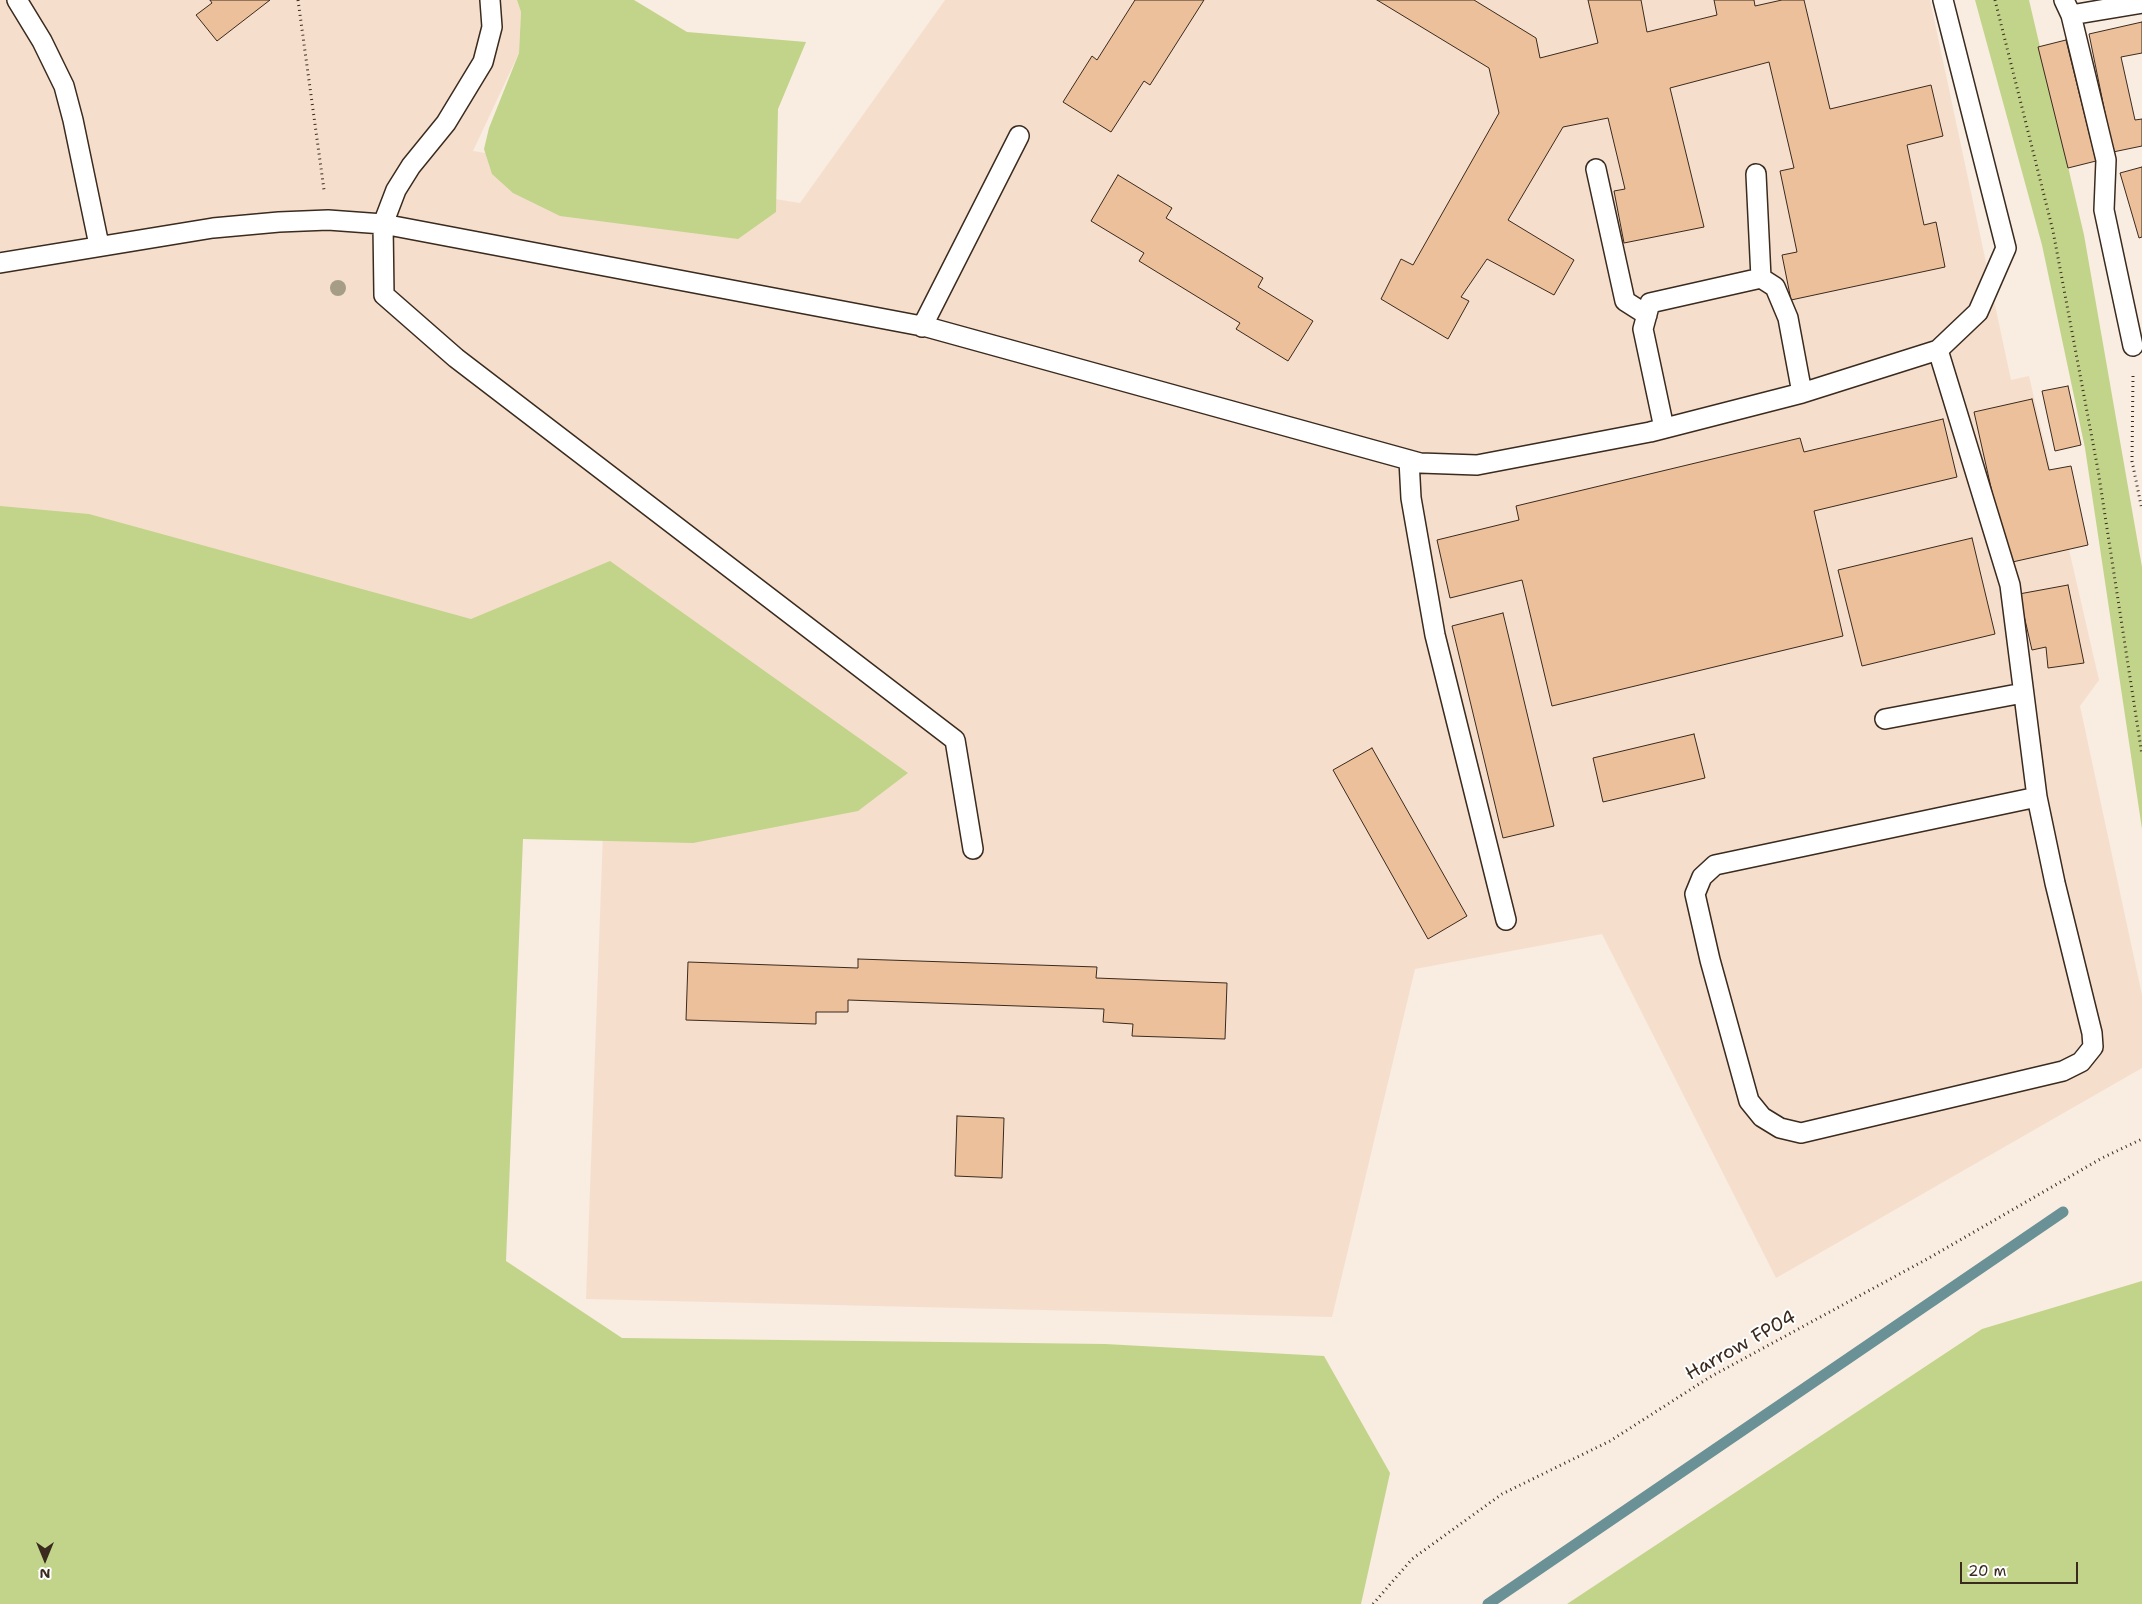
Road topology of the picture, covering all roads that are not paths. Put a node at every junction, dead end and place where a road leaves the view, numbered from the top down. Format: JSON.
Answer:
{"nodes":[{"id":1,"x":17,"y":0,"type":"edge"},
{"id":2,"x":490,"y":0,"type":"edge"},
{"id":3,"x":1943,"y":0,"type":"edge"},
{"id":4,"x":2142,"y":3,"type":"edge"},
{"id":5,"x":2068,"y":8,"type":"edge"},
{"id":6,"x":1019,"y":136,"type":"dead end"},
{"id":7,"x":1596,"y":169,"type":"dead end"},
{"id":8,"x":1756,"y":174,"type":"dead end"},
{"id":9,"x":382,"y":224,"type":"junction"},
{"id":10,"x":99,"y":245,"type":"junction"},
{"id":11,"x":0,"y":263,"type":"edge"},
{"id":12,"x":1761,"y":278,"type":"junction"},
{"id":13,"x":2135,"y":310,"type":"edge"},
{"id":14,"x":1647,"y":315,"type":"junction"},
{"id":15,"x":922,"y":327,"type":"junction"},
{"id":16,"x":2133,"y":346,"type":"road end"},
{"id":17,"x":1938,"y":350,"type":"junction"},
{"id":18,"x":1802,"y":393,"type":"junction"},
{"id":19,"x":1664,"y":428,"type":"junction"},
{"id":20,"x":1409,"y":460,"type":"junction"},
{"id":21,"x":2022,"y":693,"type":"junction"},
{"id":22,"x":1885,"y":719,"type":"dead end"},
{"id":23,"x":2037,"y":797,"type":"junction"},
{"id":24,"x":973,"y":848,"type":"dead end"},
{"id":25,"x":1506,"y":920,"type":"dead end"}],
"edges":[{"from":1,"to":10,"type":"lane"},
{"from":2,"to":9,"type":"lane"},
{"from":3,"to":17,"type":"lane"},
{"from":4,"to":5,"type":"lane"},
{"from":5,"to":13,"type":"lane"},
{"from":6,"to":15,"type":"lane"},
{"from":7,"to":14,"type":"lane"},
{"from":8,"to":12,"type":"lane"},
{"from":9,"to":10,"type":"lane"},
{"from":9,"to":15,"type":"lane"},
{"from":9,"to":24,"type":"lane"},
{"from":10,"to":11,"type":"lane"},
{"from":12,"to":14,"type":"lane"},
{"from":12,"to":18,"type":"lane"},
{"from":13,"to":16,"type":"lane"},
{"from":14,"to":19,"type":"lane"},
{"from":15,"to":20,"type":"lane"},
{"from":17,"to":18,"type":"lane"},
{"from":17,"to":21,"type":"lane"},
{"from":18,"to":19,"type":"lane"},
{"from":19,"to":20,"type":"lane"},
{"from":20,"to":25,"type":"lane"},
{"from":21,"to":22,"type":"lane"},
{"from":21,"to":23,"type":"lane"},
{"from":23,"to":23,"type":"lane"}]}
